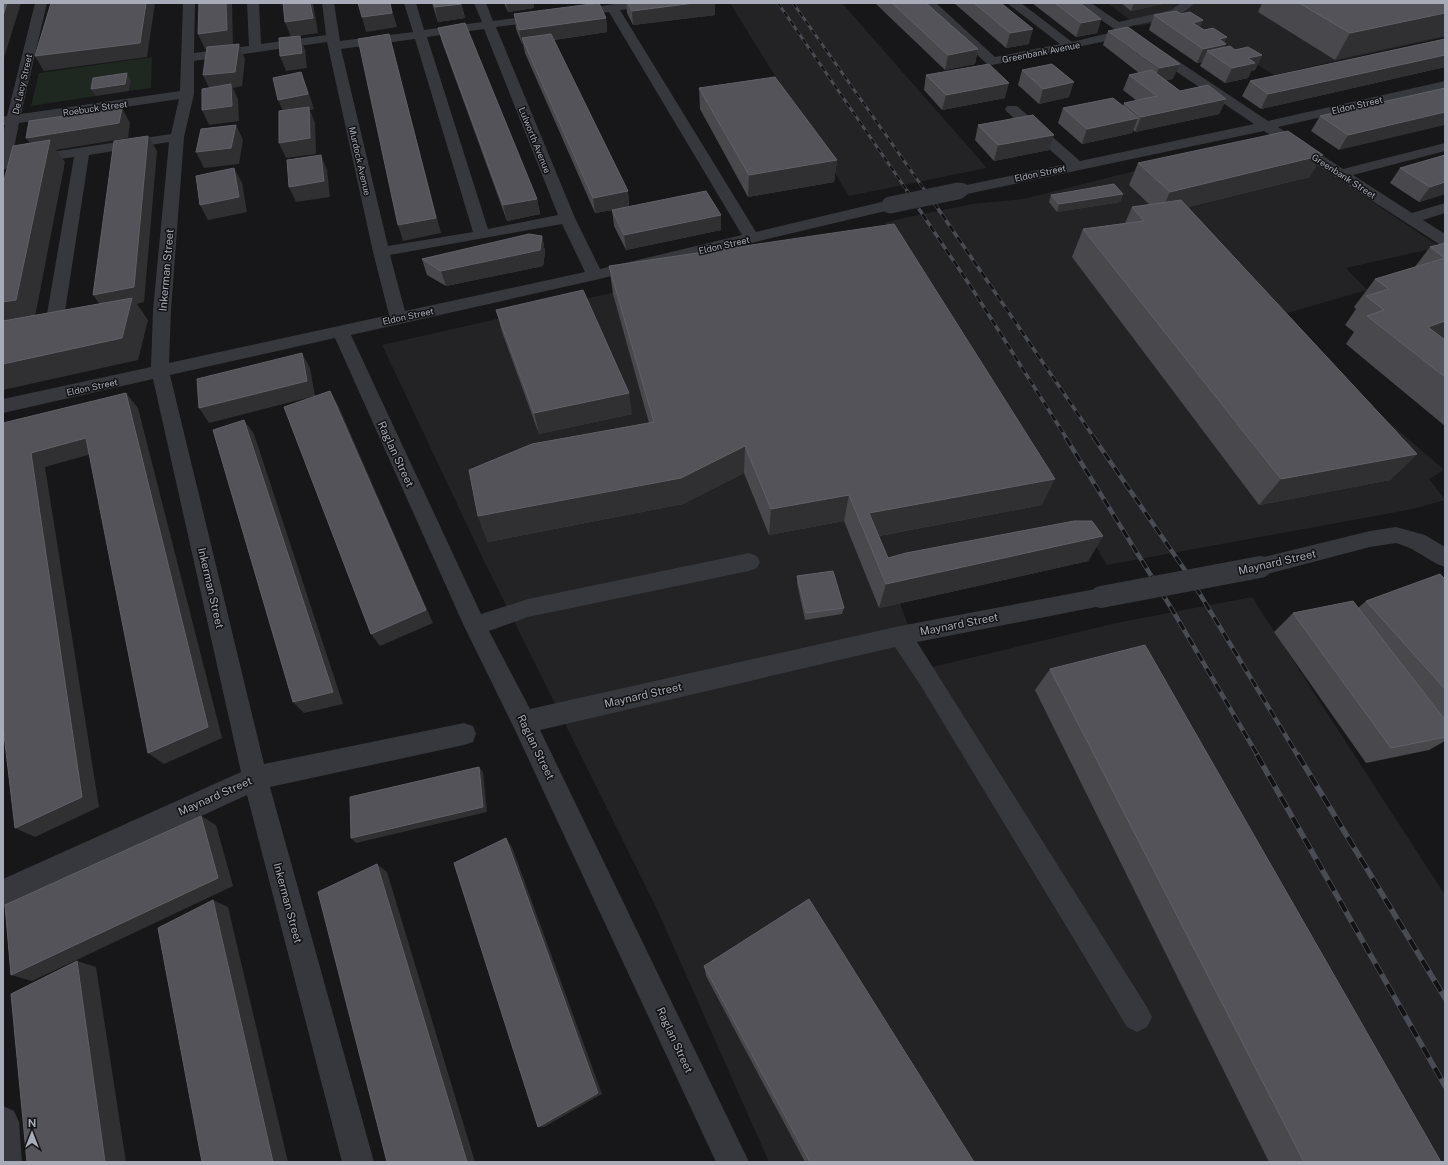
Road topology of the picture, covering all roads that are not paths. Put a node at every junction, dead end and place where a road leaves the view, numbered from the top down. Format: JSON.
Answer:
{"nodes":[{"id":1,"x":41,"y":3,"type":"edge"},
{"id":2,"x":189,"y":3,"type":"edge"},
{"id":3,"x":253,"y":3,"type":"edge"},
{"id":4,"x":328,"y":3,"type":"edge"},
{"id":5,"x":410,"y":3,"type":"edge"},
{"id":6,"x":480,"y":3,"type":"edge"},
{"id":7,"x":557,"y":3,"type":"edge"},
{"id":8,"x":648,"y":3,"type":"edge"},
{"id":9,"x":929,"y":3,"type":"edge"},
{"id":10,"x":1013,"y":3,"type":"edge"},
{"id":11,"x":1083,"y":3,"type":"edge"},
{"id":12,"x":1189,"y":3,"type":"edge"},
{"id":13,"x":631,"y":4,"type":"edge"},
{"id":14,"x":613,"y":8,"type":"junction"},
{"id":15,"x":563,"y":15,"type":"junction"},
{"id":16,"x":488,"y":26,"type":"junction"},
{"id":17,"x":1121,"y":30,"type":"junction"},
{"id":18,"x":419,"y":34,"type":"junction"},
{"id":19,"x":333,"y":42,"type":"junction"},
{"id":20,"x":1070,"y":46,"type":"junction"},
{"id":21,"x":255,"y":48,"type":"junction"},
{"id":22,"x":188,"y":58,"type":"junction"},
{"id":23,"x":1445,"y":85,"type":"edge"},
{"id":24,"x":187,"y":94,"type":"junction"},
{"id":25,"x":1012,"y":109,"type":"dead end"},
{"id":26,"x":8,"y":120,"type":"edge"},
{"id":27,"x":1266,"y":126,"type":"junction"},
{"id":28,"x":177,"y":137,"type":"junction"},
{"id":29,"x":1445,"y":147,"type":"edge"},
{"id":30,"x":82,"y":152,"type":"junction"},
{"id":31,"x":3,"y":165,"type":"edge"},
{"id":32,"x":1076,"y":165,"type":"junction"},
{"id":33,"x":1340,"y":174,"type":"junction"},
{"id":34,"x":1445,"y":208,"type":"edge"},
{"id":35,"x":567,"y":218,"type":"junction"},
{"id":36,"x":1410,"y":219,"type":"junction"},
{"id":37,"x":482,"y":235,"type":"junction"},
{"id":38,"x":752,"y":238,"type":"junction"},
{"id":39,"x":1445,"y":241,"type":"edge"},
{"id":40,"x":381,"y":252,"type":"junction"},
{"id":41,"x":595,"y":275,"type":"junction"},
{"id":42,"x":398,"y":318,"type":"junction"},
{"id":43,"x":53,"y":331,"type":"edge"},
{"id":44,"x":340,"y":331,"type":"junction"},
{"id":45,"x":160,"y":372,"type":"junction"},
{"id":46,"x":3,"y":406,"type":"edge"},
{"id":47,"x":1445,"y":558,"type":"edge"},
{"id":48,"x":749,"y":562,"type":"dead end"},
{"id":49,"x":475,"y":626,"type":"junction"},
{"id":50,"x":900,"y":636,"type":"junction"},
{"id":51,"x":524,"y":722,"type":"junction"},
{"id":52,"x":464,"y":734,"type":"dead end"},
{"id":53,"x":255,"y":778,"type":"junction"},
{"id":54,"x":3,"y":893,"type":"edge"},
{"id":55,"x":1137,"y":1016,"type":"dead end"},
{"id":56,"x":3,"y":1122,"type":"edge"},
{"id":57,"x":6,"y":1162,"type":"edge"},
{"id":58,"x":358,"y":1162,"type":"edge"},
{"id":59,"x":732,"y":1162,"type":"edge"}],
"edges":[{"from":1,"to":26,"type":"street","name":"De Lacy Street"},
{"from":2,"to":22,"type":"street","name":"Inkerman Street"},
{"from":3,"to":21,"type":"street"},
{"from":4,"to":19,"type":"street","name":"Murdock Avenue"},
{"from":5,"to":18,"type":"street"},
{"from":6,"to":16,"type":"street","name":"Lulworth Avenue"},
{"from":7,"to":15,"type":"street"},
{"from":8,"to":13,"type":"street"},
{"from":9,"to":20,"type":"street","name":"Greenbank Avenue"},
{"from":10,"to":20,"type":"street"},
{"from":11,"to":17,"type":"street","name":"Greenbank Street"},
{"from":12,"to":17,"type":"street","name":"Greenbank Avenue"},
{"from":13,"to":14,"type":"street"},
{"from":14,"to":15,"type":"street"},
{"from":14,"to":38,"type":"street"},
{"from":15,"to":16,"type":"street"},
{"from":16,"to":18,"type":"street"},
{"from":16,"to":35,"type":"street","name":"Lulworth Avenue"},
{"from":17,"to":20,"type":"street","name":"Greenbank Avenue"},
{"from":17,"to":27,"type":"street","name":"Greenbank Street"},
{"from":18,"to":19,"type":"street"},
{"from":18,"to":37,"type":"street"},
{"from":19,"to":21,"type":"street"},
{"from":19,"to":40,"type":"street","name":"Murdock Avenue"},
{"from":21,"to":22,"type":"street"},
{"from":22,"to":24,"type":"street","name":"Inkerman Street"},
{"from":23,"to":27,"type":"street","name":"Eldon Street"},
{"from":24,"to":26,"type":"street","name":"Roebuck Street"},
{"from":24,"to":28,"type":"street","name":"Inkerman Street"},
{"from":25,"to":32,"type":"street"},
{"from":26,"to":31,"type":"street","name":"De Lacy Street"},
{"from":27,"to":32,"type":"street","name":"Eldon Street"},
{"from":27,"to":33,"type":"street","name":"Greenbank Street"},
{"from":28,"to":30,"type":"street"},
{"from":28,"to":45,"type":"street","name":"Inkerman Street"},
{"from":29,"to":33,"type":"street"},
{"from":30,"to":31,"type":"street"},
{"from":30,"to":43,"type":"street"},
{"from":32,"to":38,"type":"street","name":"Eldon Street","bridge":true},
{"from":33,"to":36,"type":"street","name":"Greenbank Street"},
{"from":34,"to":36,"type":"street"},
{"from":35,"to":37,"type":"street"},
{"from":35,"to":41,"type":"street","name":"Lulworth Avenue"},
{"from":36,"to":39,"type":"street","name":"Greenbank Street"},
{"from":37,"to":40,"type":"street"},
{"from":38,"to":41,"type":"street","name":"Eldon Street"},
{"from":40,"to":42,"type":"street","name":"Murdock Avenue"},
{"from":41,"to":42,"type":"street","name":"Eldon Street"},
{"from":42,"to":44,"type":"street","name":"Eldon Street"},
{"from":44,"to":45,"type":"street","name":"Eldon Street"},
{"from":44,"to":49,"type":"street","name":"Raglan Street"},
{"from":45,"to":46,"type":"street","name":"Eldon Street"},
{"from":45,"to":53,"type":"street","name":"Inkerman Street"},
{"from":47,"to":50,"type":"street","name":"Maynard Street","bridge":true},
{"from":48,"to":49,"type":"street"},
{"from":49,"to":51,"type":"street","name":"Raglan Street"},
{"from":50,"to":51,"type":"street","name":"Maynard Street"},
{"from":50,"to":55,"type":"street"},
{"from":51,"to":59,"type":"street","name":"Raglan Street"},
{"from":52,"to":53,"type":"street","name":"Maynard Street"},
{"from":53,"to":54,"type":"street","name":"Maynard Street"},
{"from":53,"to":58,"type":"street","name":"Inkerman Street"},
{"from":56,"to":57,"type":"street"}]}
